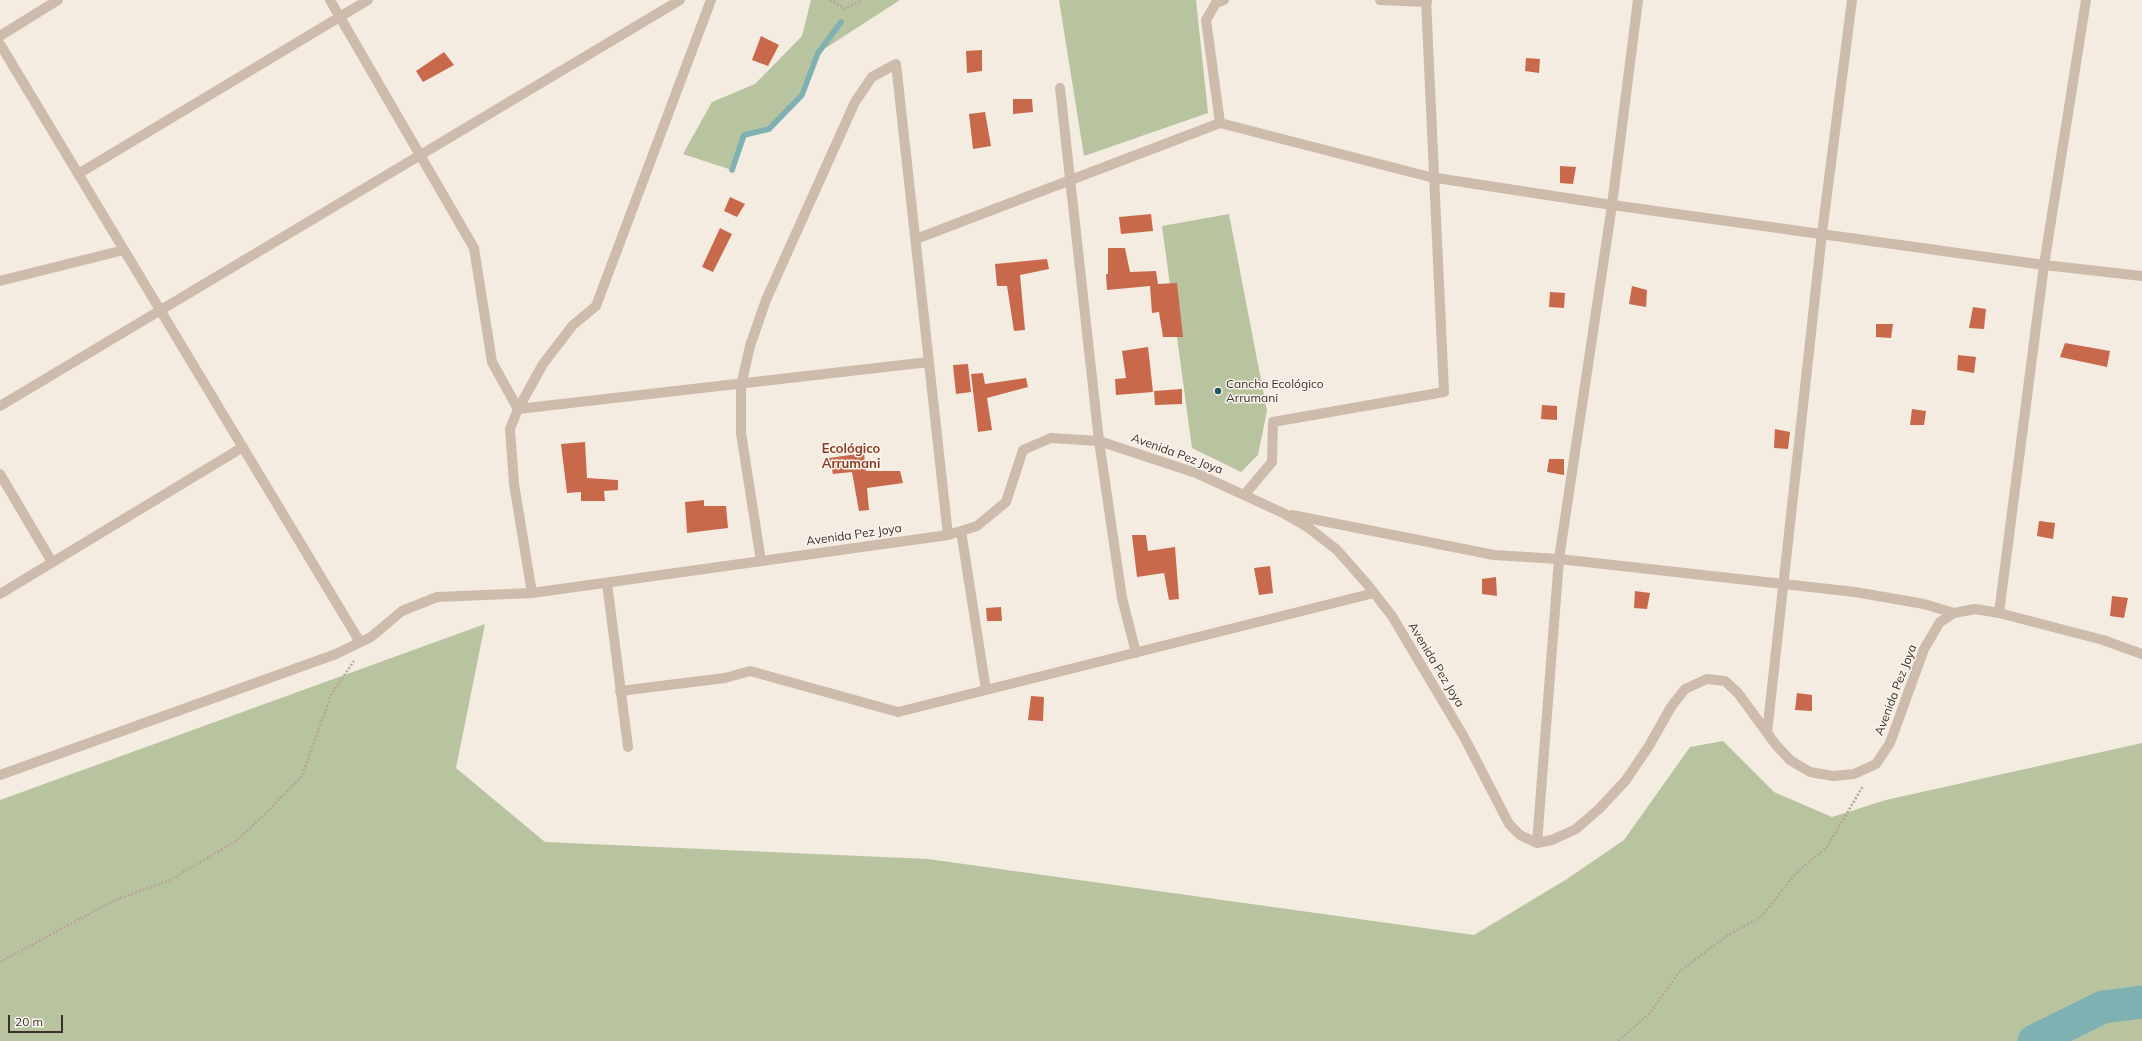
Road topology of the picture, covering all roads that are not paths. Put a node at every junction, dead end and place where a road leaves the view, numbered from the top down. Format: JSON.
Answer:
{"nodes":[{"id":1,"x":58,"y":0,"type":"edge"},
{"id":2,"x":330,"y":0,"type":"edge"},
{"id":3,"x":368,"y":0,"type":"edge"},
{"id":4,"x":680,"y":0,"type":"edge"},
{"id":5,"x":711,"y":0,"type":"edge"},
{"id":6,"x":1224,"y":0,"type":"edge"},
{"id":7,"x":1380,"y":0,"type":"edge"},
{"id":8,"x":1638,"y":0,"type":"edge"},
{"id":9,"x":1852,"y":0,"type":"edge"},
{"id":10,"x":2086,"y":0,"type":"edge"},
{"id":11,"x":1426,"y":1,"type":"edge"},
{"id":12,"x":340,"y":17,"type":"junction"},
{"id":13,"x":0,"y":36,"type":"edge"},
{"id":14,"x":0,"y":44,"type":"edge"},
{"id":15,"x":1060,"y":88,"type":"dead end"},
{"id":16,"x":1220,"y":123,"type":"junction"},
{"id":17,"x":420,"y":156,"type":"junction"},
{"id":18,"x":78,"y":174,"type":"junction"},
{"id":19,"x":1434,"y":178,"type":"junction"},
{"id":20,"x":1070,"y":181,"type":"junction"},
{"id":21,"x":1612,"y":205,"type":"junction"},
{"id":22,"x":1822,"y":233,"type":"junction"},
{"id":23,"x":916,"y":239,"type":"junction"},
{"id":24,"x":124,"y":250,"type":"junction"},
{"id":25,"x":2044,"y":265,"type":"junction"},
{"id":26,"x":2142,"y":276,"type":"edge"},
{"id":27,"x":0,"y":280,"type":"edge"},
{"id":28,"x":160,"y":310,"type":"junction"},
{"id":29,"x":929,"y":362,"type":"junction"},
{"id":30,"x":742,"y":384,"type":"junction"},
{"id":31,"x":0,"y":406,"type":"edge"},
{"id":32,"x":518,"y":409,"type":"junction"},
{"id":33,"x":1100,"y":442,"type":"junction"},
{"id":34,"x":242,"y":447,"type":"junction"},
{"id":35,"x":0,"y":474,"type":"edge"},
{"id":36,"x":1245,"y":494,"type":"junction"},
{"id":37,"x":1283,"y":513,"type":"junction"},
{"id":38,"x":961,"y":531,"type":"junction"},
{"id":39,"x":948,"y":535,"type":"junction"},
{"id":40,"x":1559,"y":559,"type":"junction"},
{"id":41,"x":761,"y":561,"type":"junction"},
{"id":42,"x":52,"y":562,"type":"junction"},
{"id":43,"x":606,"y":583,"type":"junction"},
{"id":44,"x":1782,"y":586,"type":"junction"},
{"id":45,"x":1374,"y":593,"type":"junction"},
{"id":46,"x":0,"y":594,"type":"edge"},
{"id":47,"x":532,"y":594,"type":"junction"},
{"id":48,"x":1954,"y":613,"type":"junction"},
{"id":49,"x":1999,"y":613,"type":"junction"},
{"id":50,"x":360,"y":642,"type":"junction"},
{"id":51,"x":1136,"y":653,"type":"junction"},
{"id":52,"x":2142,"y":654,"type":"edge"},
{"id":53,"x":986,"y":690,"type":"junction"},
{"id":54,"x":620,"y":691,"type":"junction"},
{"id":55,"x":1767,"y":732,"type":"junction"},
{"id":56,"x":628,"y":747,"type":"dead end"},
{"id":57,"x":0,"y":775,"type":"edge"},
{"id":58,"x":1537,"y":843,"type":"junction"}],
"edges":[{"from":1,"to":13,"type":"street"},
{"from":2,"to":12,"type":"street"},
{"from":3,"to":12,"type":"street"},
{"from":4,"to":17,"type":"street"},
{"from":5,"to":32,"type":"street"},
{"from":6,"to":16,"type":"street"},
{"from":7,"to":11,"type":"street"},
{"from":8,"to":21,"type":"street"},
{"from":9,"to":22,"type":"street"},
{"from":10,"to":25,"type":"street"},
{"from":11,"to":19,"type":"street"},
{"from":12,"to":17,"type":"street"},
{"from":12,"to":18,"type":"street"},
{"from":14,"to":18,"type":"street"},
{"from":15,"to":20,"type":"street"},
{"from":16,"to":19,"type":"street"},
{"from":16,"to":20,"type":"street"},
{"from":17,"to":28,"type":"street"},
{"from":17,"to":32,"type":"street"},
{"from":18,"to":24,"type":"street"},
{"from":19,"to":21,"type":"street"},
{"from":19,"to":36,"type":"street"},
{"from":20,"to":23,"type":"street"},
{"from":20,"to":33,"type":"street"},
{"from":21,"to":22,"type":"street"},
{"from":21,"to":40,"type":"street"},
{"from":22,"to":25,"type":"street"},
{"from":22,"to":44,"type":"street"},
{"from":23,"to":29,"type":"street"},
{"from":23,"to":30,"type":"street"},
{"from":24,"to":27,"type":"street"},
{"from":24,"to":28,"type":"street"},
{"from":25,"to":26,"type":"street"},
{"from":25,"to":49,"type":"street"},
{"from":28,"to":31,"type":"street"},
{"from":28,"to":34,"type":"street"},
{"from":29,"to":30,"type":"street"},
{"from":29,"to":39,"type":"street"},
{"from":30,"to":32,"type":"street"},
{"from":30,"to":41,"type":"street"},
{"from":32,"to":47,"type":"street"},
{"from":33,"to":36,"type":"street","name":"Avenida Pez Joya"},
{"from":33,"to":38,"type":"street","name":"Avenida Pez Joya"},
{"from":33,"to":51,"type":"street"},
{"from":34,"to":42,"type":"street"},
{"from":34,"to":50,"type":"street"},
{"from":35,"to":42,"type":"street"},
{"from":36,"to":37,"type":"street","name":"Avenida Pez Joya"},
{"from":37,"to":40,"type":"street"},
{"from":37,"to":45,"type":"street","name":"Avenida Pez Joya"},
{"from":38,"to":39,"type":"street","name":"Avenida Pez Joya"},
{"from":38,"to":53,"type":"street"},
{"from":39,"to":41,"type":"street","name":"Avenida Pez Joya"},
{"from":40,"to":44,"type":"street"},
{"from":40,"to":58,"type":"street"},
{"from":41,"to":43,"type":"street","name":"Avenida Pez Joya"},
{"from":42,"to":46,"type":"street"},
{"from":43,"to":47,"type":"street","name":"Avenida Pez Joya"},
{"from":43,"to":54,"type":"street"},
{"from":44,"to":48,"type":"street"},
{"from":44,"to":55,"type":"street"},
{"from":45,"to":51,"type":"street"},
{"from":45,"to":58,"type":"street","name":"Avenida Pez Joya"},
{"from":47,"to":50,"type":"street","name":"Avenida Pez Joya"},
{"from":48,"to":49,"type":"street","name":"Avenida Pez Joya"},
{"from":48,"to":55,"type":"street","name":"Avenida Pez Joya"},
{"from":49,"to":52,"type":"street","name":"Avenida Pez Joya"},
{"from":50,"to":57,"type":"street","name":"Avenida Pez Joya"},
{"from":51,"to":53,"type":"street"},
{"from":53,"to":54,"type":"street"},
{"from":54,"to":56,"type":"street"},
{"from":55,"to":58,"type":"street"}]}
